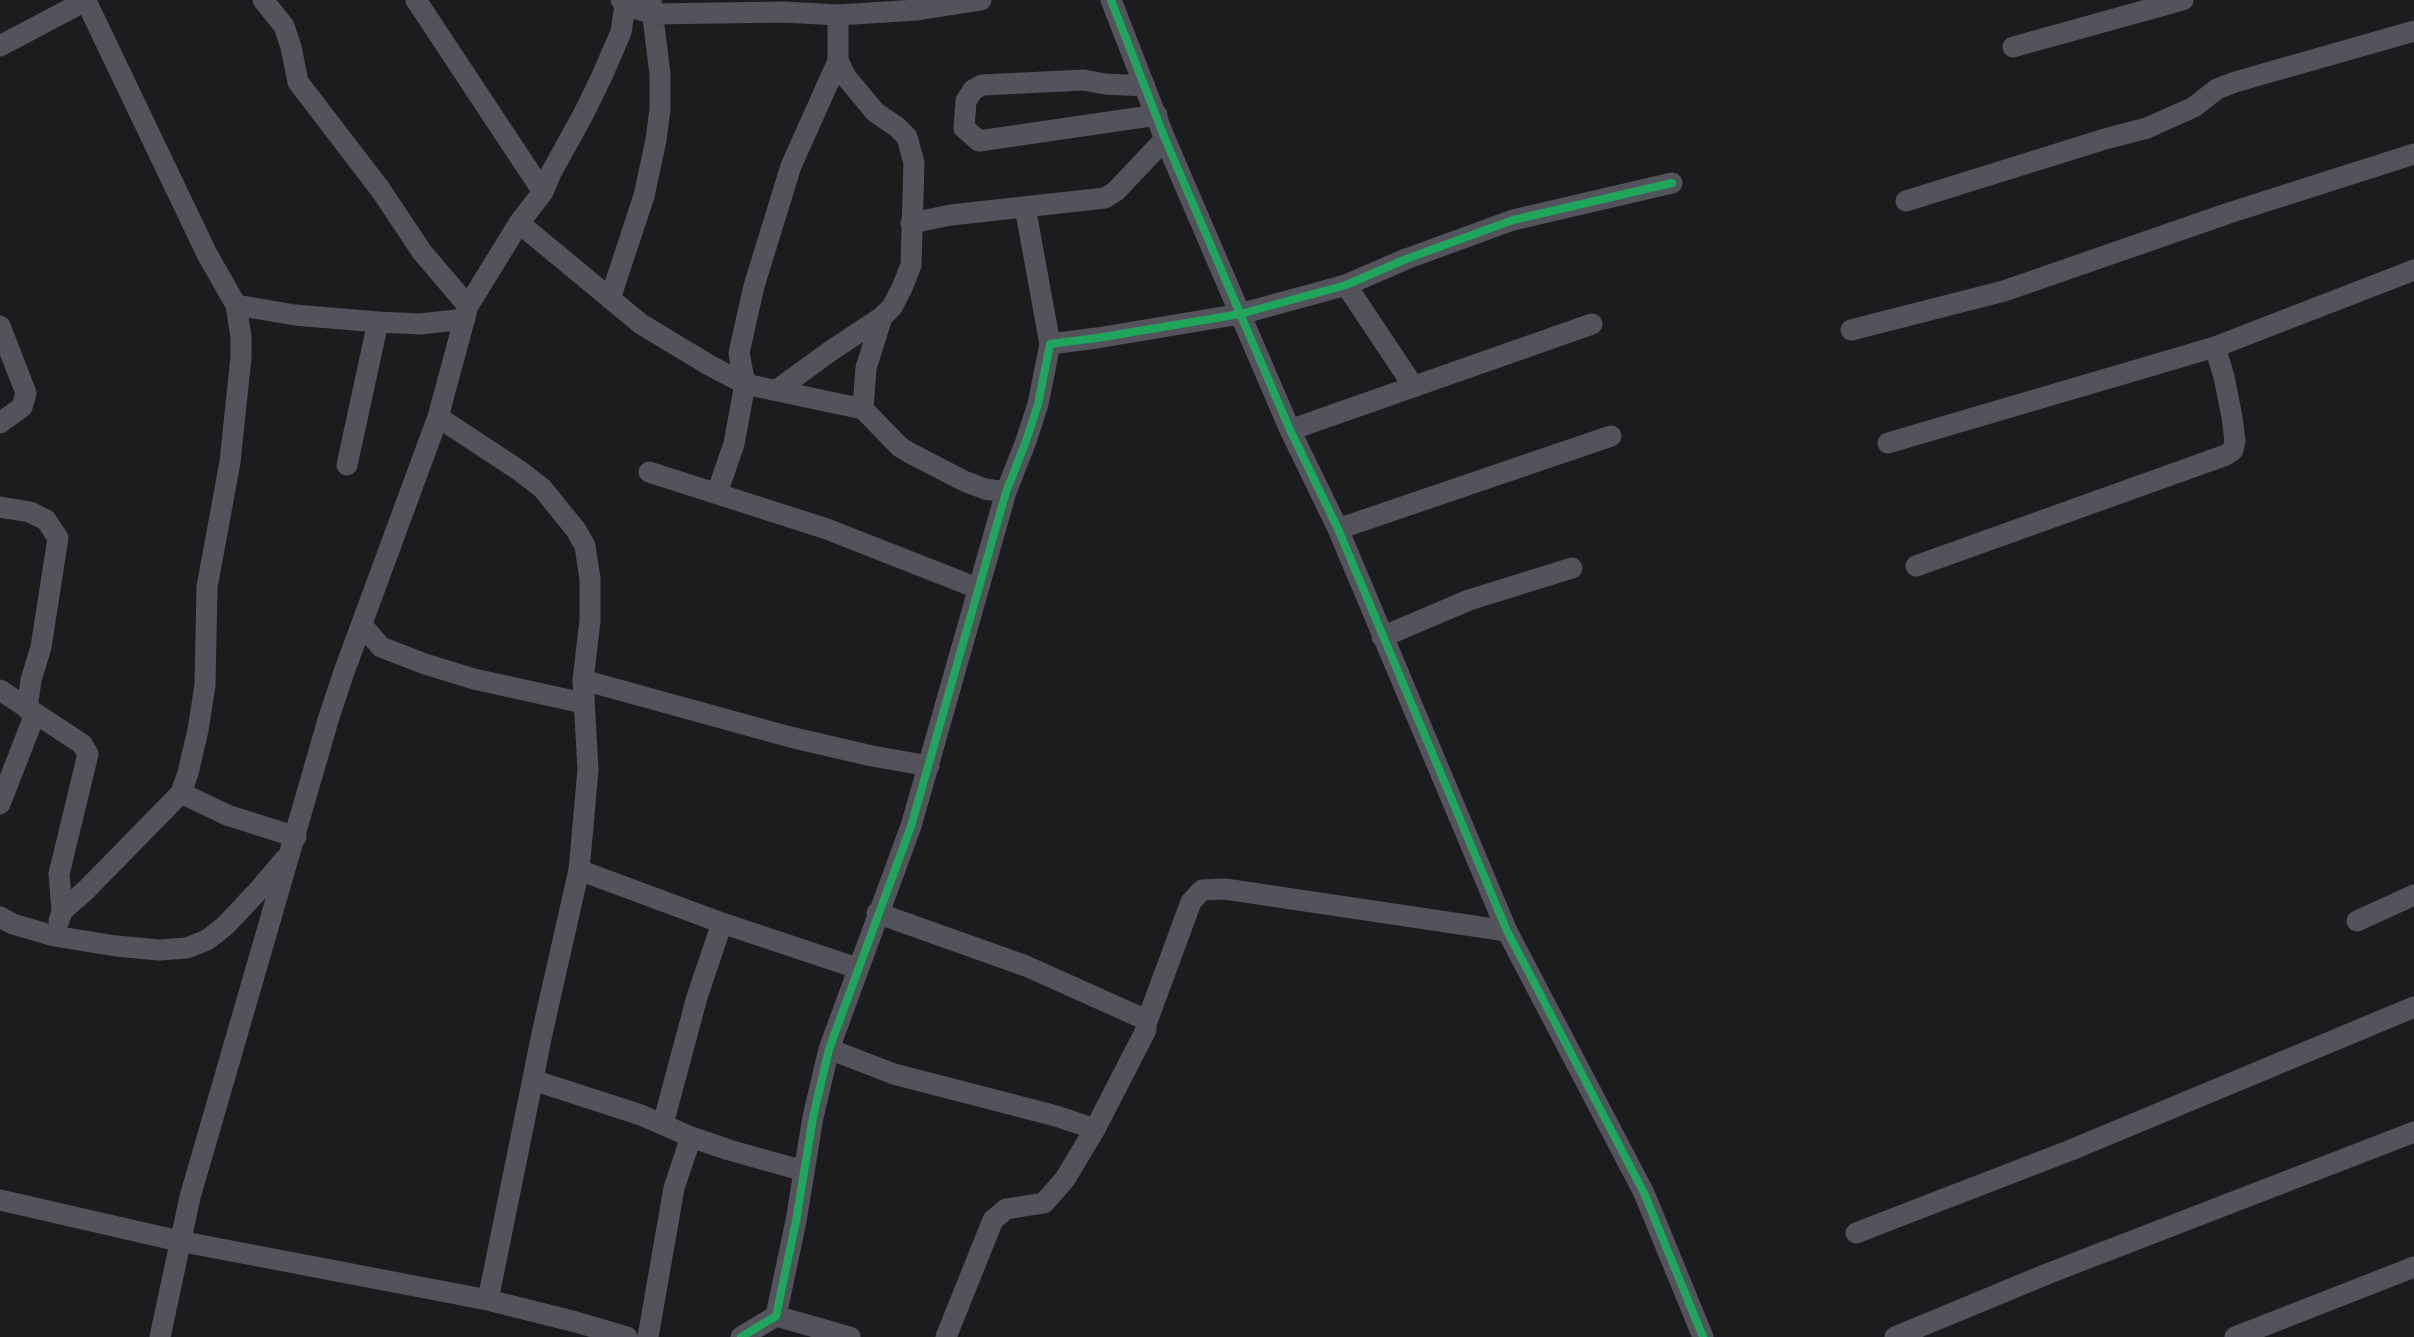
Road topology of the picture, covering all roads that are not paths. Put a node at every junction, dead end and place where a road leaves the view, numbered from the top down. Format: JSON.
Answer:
{"nodes":[{"id":1,"x":86,"y":0,"type":"edge"},
{"id":2,"x":263,"y":0,"type":"edge"},
{"id":3,"x":416,"y":0,"type":"edge"},
{"id":4,"x":981,"y":0,"type":"edge"},
{"id":5,"x":1111,"y":0,"type":"edge"},
{"id":6,"x":2183,"y":0,"type":"edge"},
{"id":7,"x":623,"y":2,"type":"edge"},
{"id":8,"x":917,"y":5,"type":"edge"},
{"id":9,"x":787,"y":6,"type":"edge"},
{"id":10,"x":652,"y":7,"type":"edge"},
{"id":11,"x":838,"y":15,"type":"junction"},
{"id":12,"x":2414,"y":31,"type":"edge"},
{"id":13,"x":1,"y":45,"type":"edge"},
{"id":14,"x":2013,"y":47,"type":"dead end"},
{"id":15,"x":838,"y":61,"type":"junction"},
{"id":16,"x":1145,"y":86,"type":"junction"},
{"id":17,"x":1157,"y":115,"type":"junction"},
{"id":18,"x":1165,"y":139,"type":"junction"},
{"id":19,"x":2414,"y":154,"type":"edge"},
{"id":20,"x":1672,"y":183,"type":"dead end"},
{"id":21,"x":543,"y":192,"type":"junction"},
{"id":22,"x":1906,"y":201,"type":"dead end"},
{"id":23,"x":1025,"y":207,"type":"junction"},
{"id":24,"x":519,"y":223,"type":"junction"},
{"id":25,"x":911,"y":223,"type":"junction"},
{"id":26,"x":2414,"y":270,"type":"edge"},
{"id":27,"x":1346,"y":285,"type":"junction"},
{"id":28,"x":609,"y":299,"type":"junction"},
{"id":29,"x":236,"y":305,"type":"junction"},
{"id":30,"x":466,"y":313,"type":"junction"},
{"id":31,"x":1239,"y":314,"type":"junction"},
{"id":32,"x":882,"y":318,"type":"junction"},
{"id":33,"x":378,"y":322,"type":"junction"},
{"id":34,"x":1592,"y":324,"type":"dead end"},
{"id":35,"x":0,"y":326,"type":"edge"},
{"id":36,"x":1851,"y":330,"type":"dead end"},
{"id":37,"x":1050,"y":344,"type":"junction"},
{"id":38,"x":2215,"y":347,"type":"junction"},
{"id":39,"x":745,"y":384,"type":"junction"},
{"id":40,"x":1414,"y":387,"type":"junction"},
{"id":41,"x":777,"y":390,"type":"junction"},
{"id":42,"x":863,"y":409,"type":"junction"},
{"id":43,"x":438,"y":417,"type":"junction"},
{"id":44,"x":0,"y":423,"type":"edge"},
{"id":45,"x":1290,"y":429,"type":"junction"},
{"id":46,"x":1611,"y":436,"type":"dead end"},
{"id":47,"x":1888,"y":443,"type":"dead end"},
{"id":48,"x":347,"y":465,"type":"dead end"},
{"id":49,"x":649,"y":472,"type":"dead end"},
{"id":50,"x":1006,"y":492,"type":"junction"},
{"id":51,"x":717,"y":493,"type":"junction"},
{"id":52,"x":0,"y":507,"type":"edge"},
{"id":53,"x":1338,"y":529,"type":"junction"},
{"id":54,"x":1916,"y":566,"type":"dead end"},
{"id":55,"x":1572,"y":568,"type":"dead end"},
{"id":56,"x":977,"y":588,"type":"junction"},
{"id":57,"x":362,"y":625,"type":"junction"},
{"id":58,"x":1382,"y":638,"type":"junction"},
{"id":59,"x":583,"y":680,"type":"junction"},
{"id":60,"x":0,"y":690,"type":"edge"},
{"id":61,"x":583,"y":703,"type":"junction"},
{"id":62,"x":31,"y":711,"type":"junction"},
{"id":63,"x":929,"y":766,"type":"junction"},
{"id":64,"x":181,"y":793,"type":"junction"},
{"id":65,"x":0,"y":804,"type":"edge"},
{"id":66,"x":296,"y":837,"type":"junction"},
{"id":67,"x":579,"y":870,"type":"junction"},
{"id":68,"x":2414,"y":895,"type":"edge"},
{"id":69,"x":62,"y":911,"type":"junction"},
{"id":70,"x":878,"y":913,"type":"junction"},
{"id":71,"x":0,"y":917,"type":"edge"},
{"id":72,"x":2357,"y":921,"type":"dead end"},
{"id":73,"x":722,"y":923,"type":"junction"},
{"id":74,"x":1507,"y":932,"type":"junction"},
{"id":75,"x":54,"y":936,"type":"junction"},
{"id":76,"x":857,"y":968,"type":"junction"},
{"id":77,"x":2414,"y":1007,"type":"edge"},
{"id":78,"x":1146,"y":1024,"type":"junction"},
{"id":79,"x":829,"y":1048,"type":"junction"},
{"id":80,"x":533,"y":1080,"type":"junction"},
{"id":81,"x":663,"y":1124,"type":"junction"},
{"id":82,"x":1095,"y":1129,"type":"junction"},
{"id":83,"x":2414,"y":1132,"type":"edge"},
{"id":84,"x":691,"y":1137,"type":"junction"},
{"id":85,"x":804,"y":1171,"type":"junction"},
{"id":86,"x":0,"y":1200,"type":"edge"},
{"id":87,"x":1856,"y":1233,"type":"dead end"},
{"id":88,"x":179,"y":1241,"type":"junction"},
{"id":89,"x":2414,"y":1267,"type":"edge"},
{"id":90,"x":488,"y":1300,"type":"junction"},
{"id":91,"x":776,"y":1316,"type":"junction"},
{"id":92,"x":604,"y":1334,"type":"edge"},
{"id":93,"x":160,"y":1337,"type":"edge"},
{"id":94,"x":627,"y":1337,"type":"edge"},
{"id":95,"x":648,"y":1337,"type":"edge"},
{"id":96,"x":741,"y":1337,"type":"edge"},
{"id":97,"x":850,"y":1337,"type":"edge"},
{"id":98,"x":946,"y":1337,"type":"edge"},
{"id":99,"x":1703,"y":1337,"type":"edge"},
{"id":100,"x":1895,"y":1337,"type":"edge"},
{"id":101,"x":2235,"y":1337,"type":"edge"}],
"edges":[{"from":1,"to":13,"type":"street"},
{"from":1,"to":29,"type":"street"},
{"from":2,"to":30,"type":"street"},
{"from":3,"to":21,"type":"street"},
{"from":4,"to":8,"type":"street"},
{"from":5,"to":16,"type":"street"},
{"from":6,"to":14,"type":"street"},
{"from":7,"to":10,"type":"street"},
{"from":7,"to":21,"type":"street"},
{"from":8,"to":11,"type":"street"},
{"from":9,"to":10,"type":"street"},
{"from":9,"to":11,"type":"street"},
{"from":10,"to":28,"type":"street"},
{"from":11,"to":15,"type":"street"},
{"from":12,"to":22,"type":"street"},
{"from":15,"to":25,"type":"street"},
{"from":15,"to":39,"type":"street"},
{"from":16,"to":17,"type":"street"},
{"from":16,"to":17,"type":"street"},
{"from":17,"to":18,"type":"street"},
{"from":18,"to":23,"type":"street"},
{"from":18,"to":31,"type":"street"},
{"from":19,"to":36,"type":"street"},
{"from":20,"to":27,"type":"street"},
{"from":21,"to":24,"type":"street"},
{"from":23,"to":25,"type":"street"},
{"from":23,"to":37,"type":"street"},
{"from":24,"to":28,"type":"street"},
{"from":24,"to":30,"type":"street"},
{"from":25,"to":32,"type":"street"},
{"from":26,"to":38,"type":"street"},
{"from":27,"to":31,"type":"street"},
{"from":27,"to":40,"type":"street"},
{"from":28,"to":39,"type":"street"},
{"from":29,"to":33,"type":"street"},
{"from":29,"to":64,"type":"street"},
{"from":30,"to":33,"type":"street"},
{"from":30,"to":43,"type":"street"},
{"from":31,"to":37,"type":"street"},
{"from":31,"to":45,"type":"street"},
{"from":32,"to":41,"type":"street"},
{"from":32,"to":42,"type":"street"},
{"from":33,"to":48,"type":"street"},
{"from":34,"to":40,"type":"street"},
{"from":35,"to":44,"type":"street"},
{"from":37,"to":50,"type":"street"},
{"from":38,"to":47,"type":"street"},
{"from":38,"to":54,"type":"street"},
{"from":39,"to":41,"type":"street"},
{"from":39,"to":51,"type":"street"},
{"from":40,"to":45,"type":"street"},
{"from":41,"to":42,"type":"street"},
{"from":42,"to":50,"type":"street"},
{"from":43,"to":57,"type":"street"},
{"from":43,"to":59,"type":"street"},
{"from":45,"to":53,"type":"street"},
{"from":46,"to":53,"type":"street"},
{"from":49,"to":51,"type":"street"},
{"from":50,"to":56,"type":"street"},
{"from":51,"to":56,"type":"street"},
{"from":52,"to":62,"type":"street"},
{"from":53,"to":58,"type":"street"},
{"from":55,"to":58,"type":"street"},
{"from":56,"to":63,"type":"street"},
{"from":57,"to":61,"type":"street"},
{"from":57,"to":66,"type":"street"},
{"from":58,"to":74,"type":"street"},
{"from":59,"to":61,"type":"street"},
{"from":59,"to":63,"type":"street"},
{"from":60,"to":62,"type":"street"},
{"from":61,"to":67,"type":"street"},
{"from":62,"to":65,"type":"street"},
{"from":62,"to":69,"type":"street"},
{"from":63,"to":70,"type":"street"},
{"from":64,"to":66,"type":"street"},
{"from":64,"to":69,"type":"street"},
{"from":66,"to":75,"type":"street"},
{"from":66,"to":88,"type":"street"},
{"from":67,"to":73,"type":"street"},
{"from":67,"to":80,"type":"street"},
{"from":68,"to":72,"type":"street"},
{"from":69,"to":75,"type":"street"},
{"from":70,"to":76,"type":"street"},
{"from":70,"to":78,"type":"street"},
{"from":71,"to":75,"type":"street"},
{"from":73,"to":76,"type":"street"},
{"from":73,"to":81,"type":"street"},
{"from":74,"to":78,"type":"street"},
{"from":74,"to":99,"type":"street"},
{"from":76,"to":79,"type":"street"},
{"from":77,"to":87,"type":"street"},
{"from":78,"to":82,"type":"street"},
{"from":79,"to":82,"type":"street"},
{"from":79,"to":85,"type":"street"},
{"from":80,"to":81,"type":"street"},
{"from":80,"to":90,"type":"street"},
{"from":81,"to":84,"type":"street"},
{"from":82,"to":98,"type":"street"},
{"from":83,"to":100,"type":"street"},
{"from":84,"to":85,"type":"street"},
{"from":84,"to":95,"type":"street"},
{"from":85,"to":91,"type":"street"},
{"from":86,"to":88,"type":"street"},
{"from":88,"to":90,"type":"street"},
{"from":88,"to":93,"type":"street"},
{"from":89,"to":101,"type":"street"},
{"from":90,"to":92,"type":"street"},
{"from":91,"to":96,"type":"street"},
{"from":91,"to":97,"type":"street"},
{"from":92,"to":94,"type":"street"}]}
